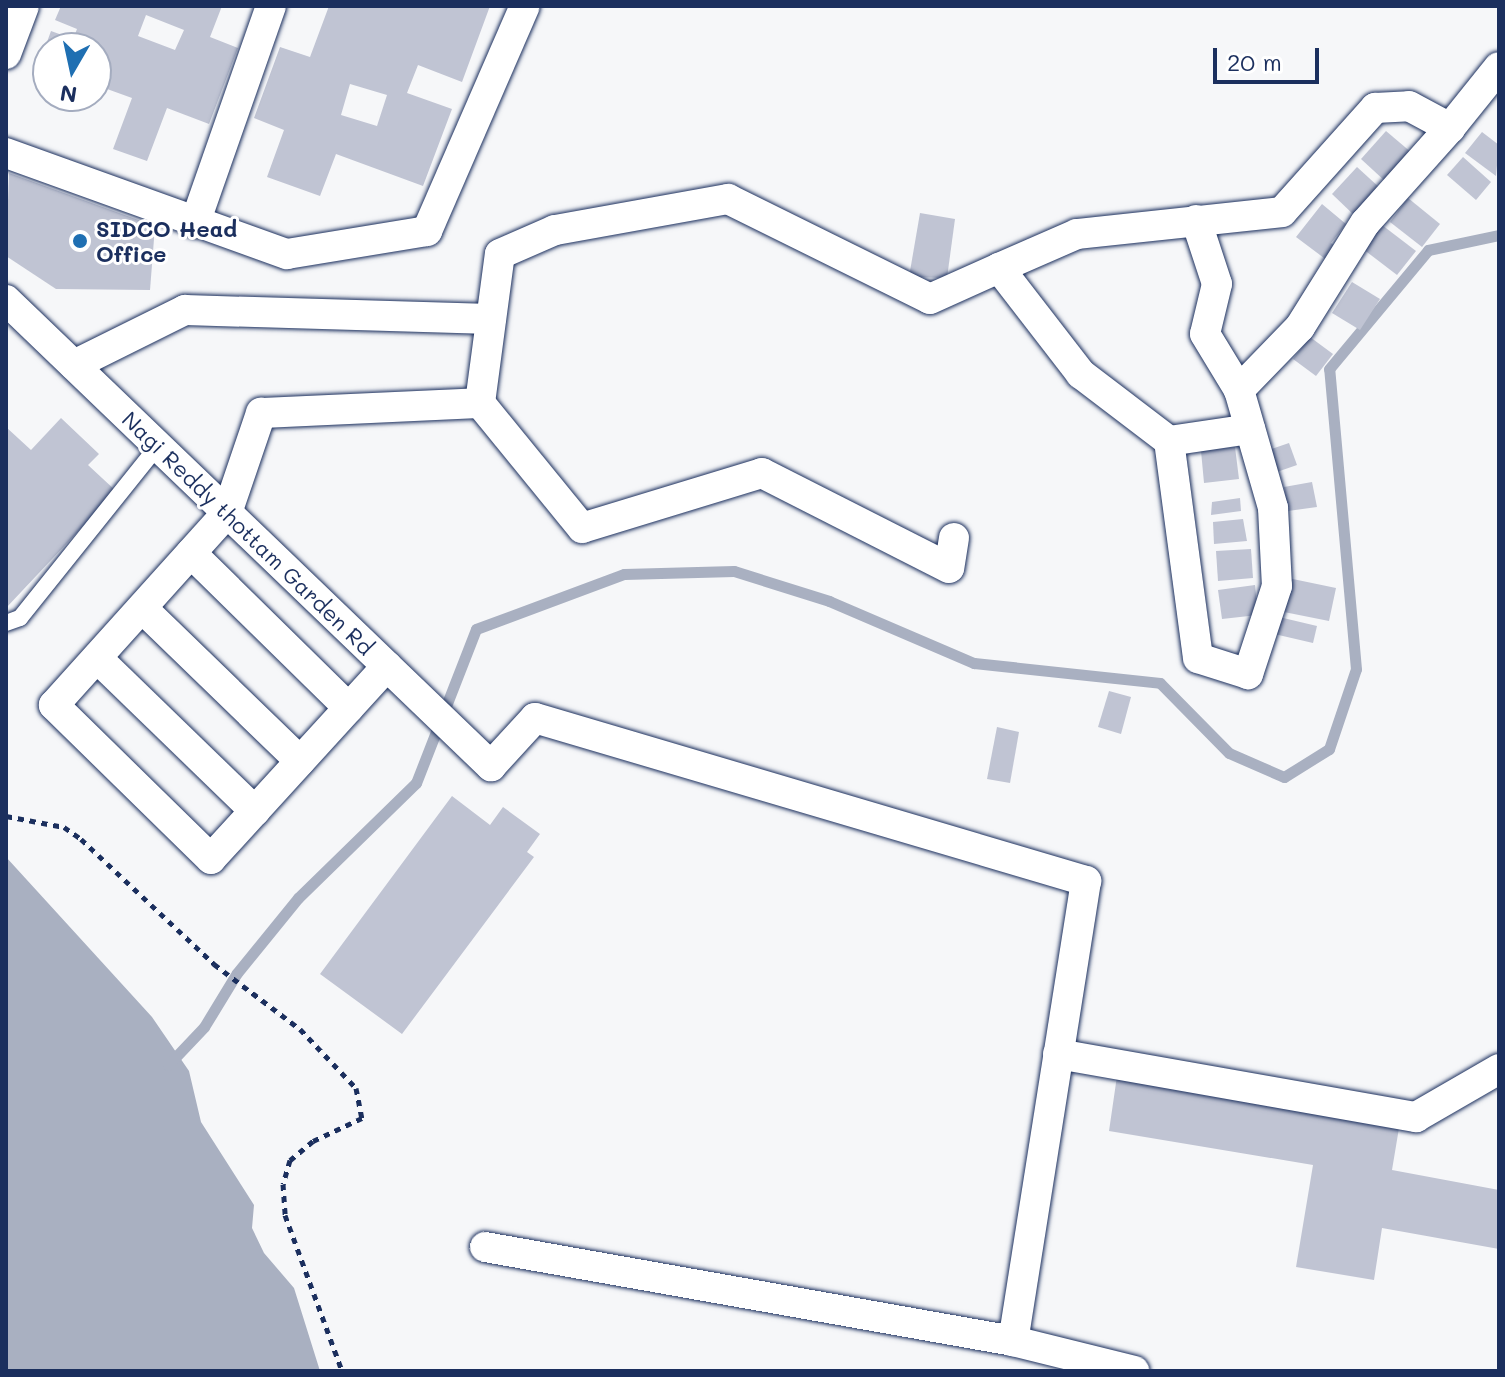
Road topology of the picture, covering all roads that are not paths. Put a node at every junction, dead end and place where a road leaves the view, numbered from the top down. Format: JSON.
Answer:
{"nodes":[{"id":1,"x":24,"y":6,"type":"edge"},
{"id":2,"x":271,"y":6,"type":"edge"},
{"id":3,"x":525,"y":6,"type":"edge"},
{"id":4,"x":6,"y":54,"type":"edge"},
{"id":5,"x":1499,"y":67,"type":"edge"},
{"id":6,"x":1450,"y":128,"type":"junction"},
{"id":7,"x":6,"y":153,"type":"edge"},
{"id":8,"x":1196,"y":220,"type":"junction"},
{"id":9,"x":195,"y":223,"type":"junction"},
{"id":10,"x":999,"y":268,"type":"junction"},
{"id":11,"x":6,"y":300,"type":"edge"},
{"id":12,"x":491,"y":319,"type":"junction"},
{"id":13,"x":74,"y":365,"type":"junction"},
{"id":14,"x":1239,"y":390,"type":"junction"},
{"id":15,"x":480,"y":403,"type":"junction"},
{"id":16,"x":1250,"y":429,"type":"junction"},
{"id":17,"x":1169,"y":441,"type":"junction"},
{"id":18,"x":158,"y":446,"type":"junction"},
{"id":19,"x":227,"y":513,"type":"junction"},
{"id":20,"x":954,"y":538,"type":"dead end"},
{"id":21,"x":191,"y":553,"type":"junction"},
{"id":22,"x":142,"y":608,"type":"junction"},
{"id":23,"x":6,"y":623,"type":"edge"},
{"id":24,"x":97,"y":658,"type":"junction"},
{"id":25,"x":387,"y":666,"type":"junction"},
{"id":26,"x":349,"y":708,"type":"junction"},
{"id":27,"x":300,"y":761,"type":"junction"},
{"id":28,"x":255,"y":811,"type":"junction"},
{"id":29,"x":1058,"y":1054,"type":"junction"},
{"id":30,"x":1499,"y":1069,"type":"edge"},
{"id":31,"x":485,"y":1247,"type":"dead end"},
{"id":32,"x":1013,"y":1341,"type":"junction"},
{"id":33,"x":1134,"y":1371,"type":"edge"}],
"edges":[{"from":1,"to":4,"type":"street"},
{"from":2,"to":9,"type":"street"},
{"from":3,"to":9,"type":"street"},
{"from":5,"to":6,"type":"street"},
{"from":6,"to":8,"type":"street"},
{"from":6,"to":14,"type":"street"},
{"from":7,"to":9,"type":"street"},
{"from":8,"to":10,"type":"street"},
{"from":8,"to":14,"type":"street"},
{"from":10,"to":12,"type":"street"},
{"from":10,"to":17,"type":"street"},
{"from":11,"to":13,"type":"street","name":"Nagi Reddy thottam Garden Rd"},
{"from":12,"to":13,"type":"street"},
{"from":12,"to":15,"type":"street"},
{"from":13,"to":18,"type":"street","name":"Nagi Reddy thottam Garden Rd"},
{"from":14,"to":16,"type":"street"},
{"from":15,"to":19,"type":"street"},
{"from":15,"to":20,"type":"street"},
{"from":16,"to":17,"type":"street"},
{"from":16,"to":17,"type":"street"},
{"from":18,"to":19,"type":"street","name":"Nagi Reddy thottam Garden Rd"},
{"from":18,"to":23,"type":"lane"},
{"from":19,"to":21,"type":"street"},
{"from":19,"to":25,"type":"street","name":"Nagi Reddy thottam Garden Rd"},
{"from":21,"to":22,"type":"street"},
{"from":21,"to":26,"type":"street"},
{"from":22,"to":24,"type":"street"},
{"from":22,"to":27,"type":"street"},
{"from":24,"to":28,"type":"street"},
{"from":24,"to":28,"type":"street"},
{"from":25,"to":26,"type":"street"},
{"from":25,"to":29,"type":"street","name":"Nagi Reddy thottam Garden Rd"},
{"from":26,"to":27,"type":"street"},
{"from":27,"to":28,"type":"street"},
{"from":29,"to":30,"type":"street"},
{"from":29,"to":32,"type":"street"},
{"from":31,"to":32,"type":"street"},
{"from":32,"to":33,"type":"street"}]}
